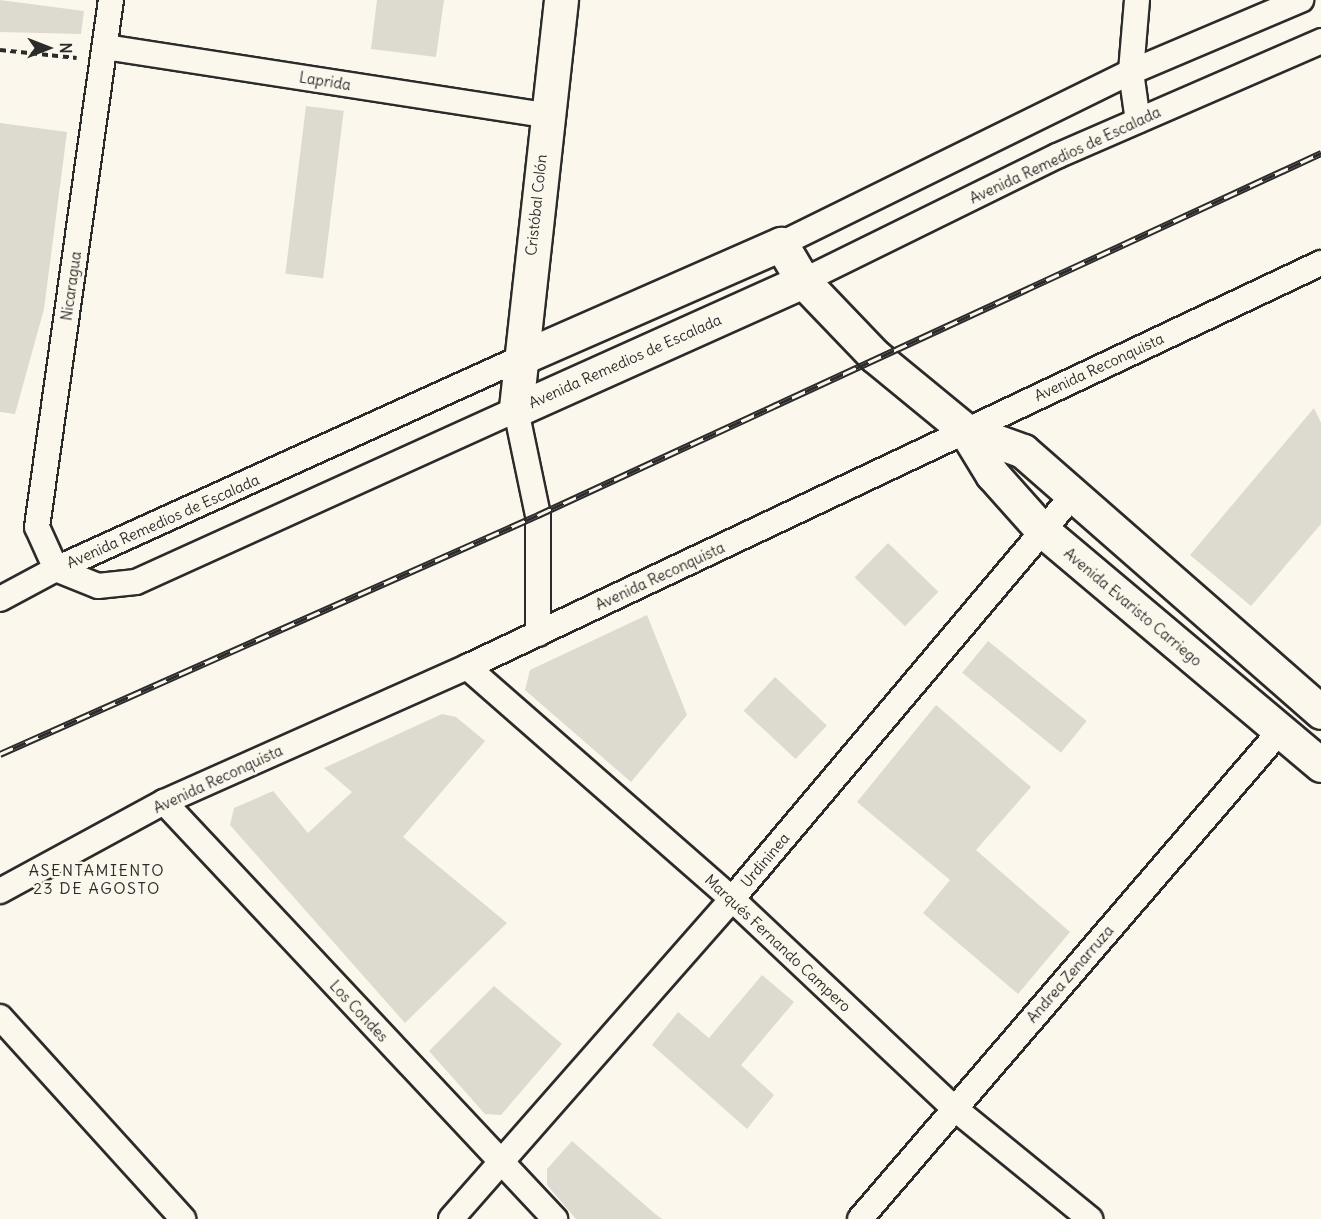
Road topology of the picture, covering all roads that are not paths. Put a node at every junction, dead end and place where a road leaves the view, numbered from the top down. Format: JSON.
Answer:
{"nodes":[{"id":1,"x":111,"y":0,"type":"edge"},
{"id":2,"x":561,"y":0,"type":"edge"},
{"id":3,"x":1137,"y":0,"type":"edge"},
{"id":4,"x":1301,"y":0,"type":"edge"},
{"id":5,"x":1321,"y":41,"type":"edge"},
{"id":6,"x":104,"y":54,"type":"junction"},
{"id":7,"x":1131,"y":72,"type":"junction"},
{"id":8,"x":545,"y":115,"type":"junction"},
{"id":9,"x":1138,"y":120,"type":"junction"},
{"id":10,"x":781,"y":244,"type":"junction"},
{"id":11,"x":1321,"y":263,"type":"edge"},
{"id":12,"x":803,"y":281,"type":"junction"},
{"id":13,"x":521,"y":358,"type":"junction"},
{"id":14,"x":516,"y":410,"type":"junction"},
{"id":15,"x":965,"y":430,"type":"junction"},
{"id":16,"x":1073,"y":495,"type":"junction"},
{"id":17,"x":1042,"y":530,"type":"junction"},
{"id":18,"x":56,"y":569,"type":"junction"},
{"id":19,"x":0,"y":599,"type":"edge"},
{"id":20,"x":538,"y":634,"type":"junction"},
{"id":21,"x":467,"y":667,"type":"junction"},
{"id":22,"x":1321,"y":712,"type":"edge"},
{"id":23,"x":1280,"y":731,"type":"junction"},
{"id":24,"x":1321,"y":765,"type":"edge"},
{"id":25,"x":164,"y":802,"type":"junction"},
{"id":26,"x":0,"y":891,"type":"edge"},
{"id":27,"x":732,"y":898,"type":"junction"},
{"id":28,"x":0,"y":1017,"type":"edge"},
{"id":29,"x":954,"y":1108,"type":"junction"},
{"id":30,"x":503,"y":1163,"type":"junction"},
{"id":31,"x":183,"y":1219,"type":"edge"},
{"id":32,"x":451,"y":1219,"type":"edge"},
{"id":33,"x":555,"y":1219,"type":"edge"},
{"id":34,"x":860,"y":1219,"type":"edge"},
{"id":35,"x":1090,"y":1219,"type":"edge"}],
"edges":[{"from":1,"to":6,"type":"street","name":"Nicaragua"},
{"from":2,"to":8,"type":"street","name":"Cristóbal Colón"},
{"from":3,"to":7,"type":"street"},
{"from":4,"to":7,"type":"street","name":"Avenida Remedios de Escalada"},
{"from":5,"to":9,"type":"street","name":"Avenida Remedios de Escalada"},
{"from":6,"to":8,"type":"street","name":"Laprida"},
{"from":6,"to":18,"type":"street","name":"Nicaragua"},
{"from":7,"to":9,"type":"street"},
{"from":7,"to":10,"type":"street","name":"Avenida Remedios de Escalada"},
{"from":8,"to":13,"type":"street","name":"Cristóbal Colón"},
{"from":9,"to":12,"type":"street","name":"Avenida Remedios de Escalada"},
{"from":10,"to":12,"type":"street","name":"Avenida Evaristo Carriego"},
{"from":10,"to":13,"type":"street","name":"Avenida Remedios de Escalada"},
{"from":11,"to":15,"type":"street","name":"Avenida Reconquista"},
{"from":12,"to":14,"type":"street","name":"Avenida Remedios de Escalada"},
{"from":12,"to":15,"type":"street","name":"Avenida Evaristo Carriego"},
{"from":13,"to":14,"type":"street","name":"Cristóbal Colón"},
{"from":13,"to":18,"type":"street","name":"Avenida Remedios de Escalada"},
{"from":14,"to":18,"type":"street","name":"Avenida Remedios de Escalada"},
{"from":14,"to":20,"type":"street"},
{"from":15,"to":16,"type":"street","name":"Avenida Evaristo Carriego"},
{"from":15,"to":17,"type":"street","name":"Avenida Evaristo Carriego"},
{"from":15,"to":20,"type":"street","name":"Avenida Reconquista"},
{"from":16,"to":17,"type":"street","name":"Urdininea"},
{"from":16,"to":22,"type":"street","name":"Avenida Evaristo Carriego"},
{"from":17,"to":23,"type":"street","name":"Avenida Evaristo Carriego"},
{"from":17,"to":27,"type":"street","name":"Urdininea"},
{"from":18,"to":19,"type":"street"},
{"from":20,"to":21,"type":"street","name":"Avenida Reconquista"},
{"from":21,"to":25,"type":"street","name":"Avenida Reconquista"},
{"from":21,"to":27,"type":"street","name":"Marqués Fernando Campero"},
{"from":23,"to":24,"type":"street","name":"Avenida Evaristo Carriego"},
{"from":23,"to":29,"type":"street","name":"Andrea Zenarruza"},
{"from":25,"to":26,"type":"street","name":"Avenida Reconquista"},
{"from":25,"to":30,"type":"street","name":"Los Condes"},
{"from":27,"to":29,"type":"street","name":"Marqués Fernando Campero"},
{"from":27,"to":30,"type":"street","name":"Urdininea"},
{"from":28,"to":31,"type":"street"},
{"from":29,"to":34,"type":"street","name":"Andrea Zenarruza"},
{"from":29,"to":35,"type":"street","name":"Marqués Fernando Campero"},
{"from":30,"to":32,"type":"street","name":"Urdininea"},
{"from":30,"to":33,"type":"street","name":"Los Condes"}]}
